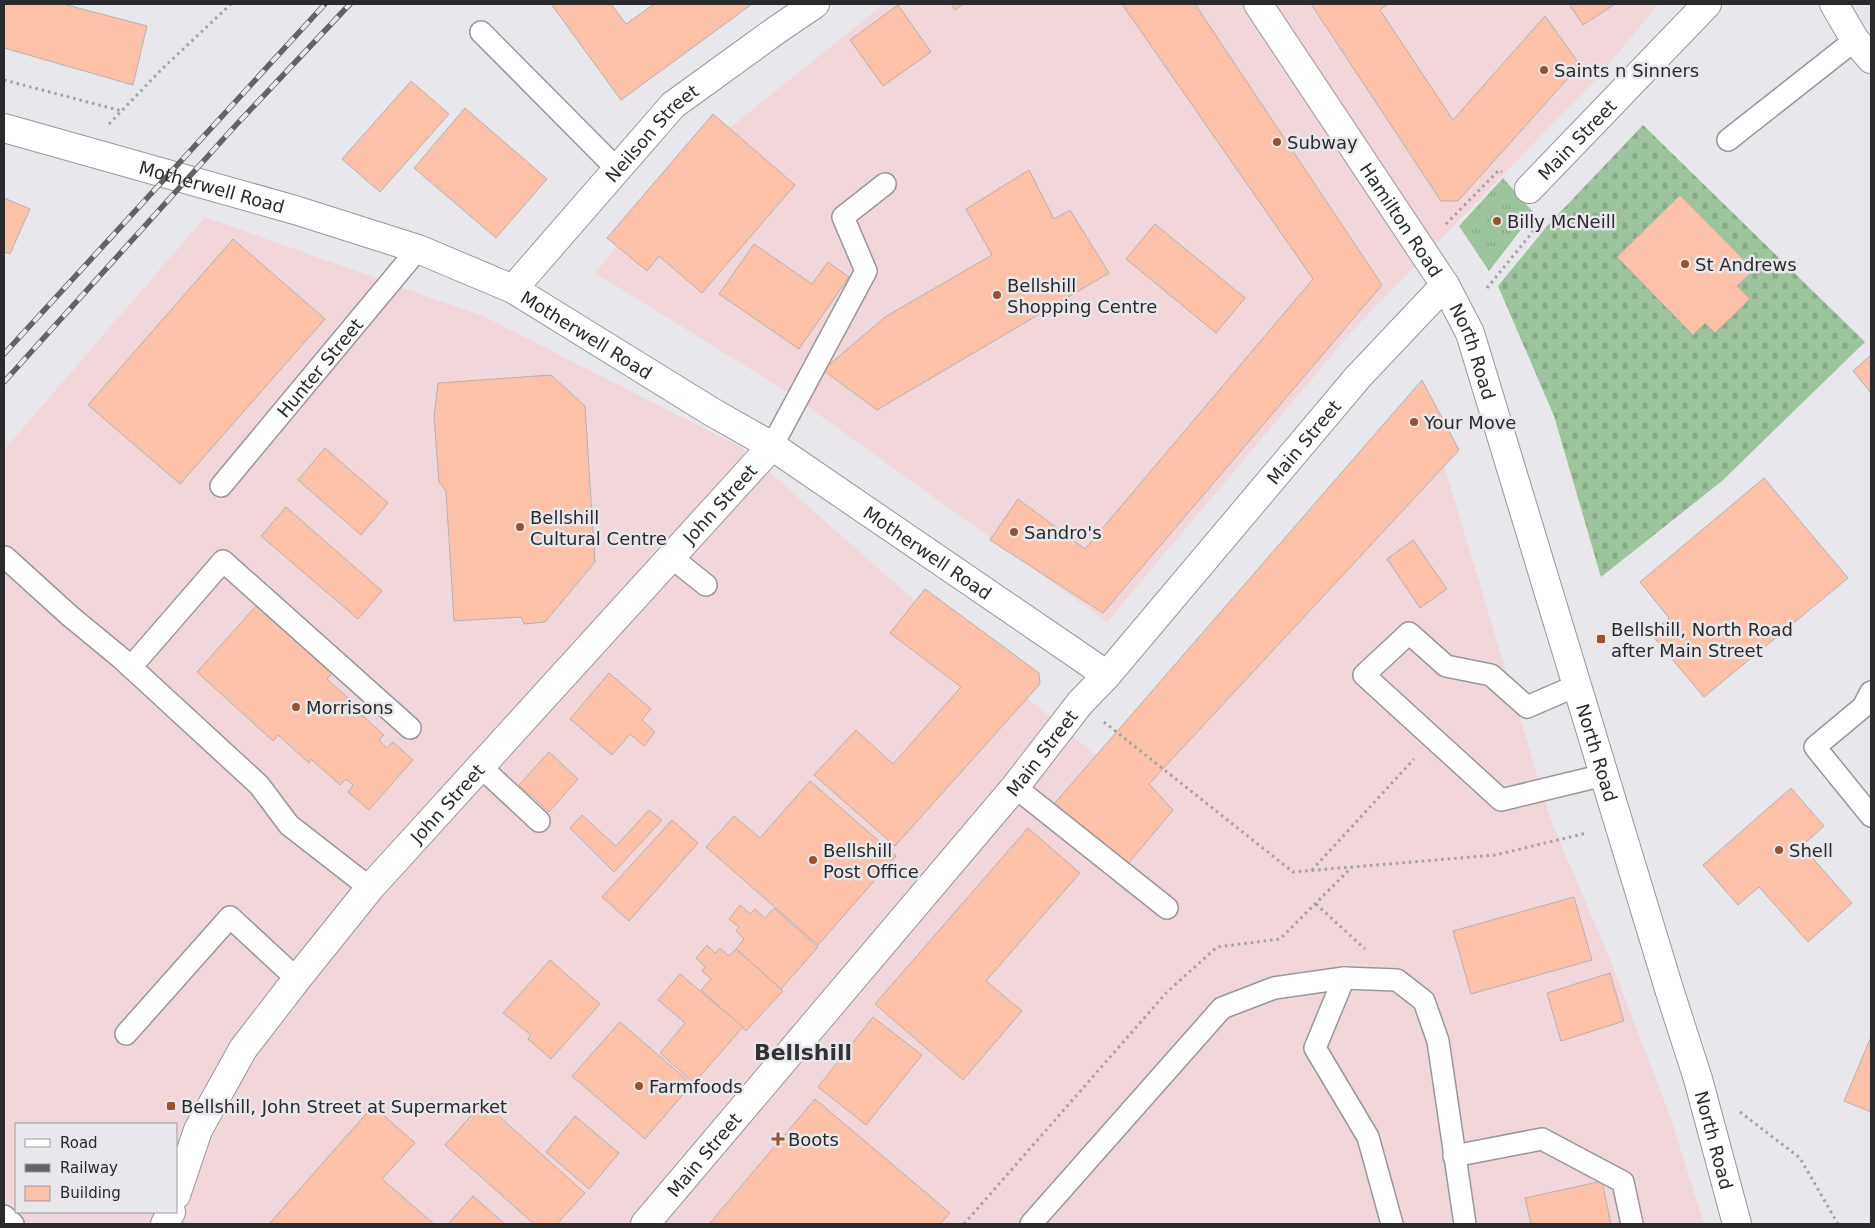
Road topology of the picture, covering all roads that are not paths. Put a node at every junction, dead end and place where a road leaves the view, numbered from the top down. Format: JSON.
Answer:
{"nodes":[{"id":1,"x":1707,"y":4,"type":"edge"},
{"id":2,"x":1834,"y":4,"type":"edge"},
{"id":3,"x":812,"y":5,"type":"edge"},
{"id":4,"x":1266,"y":7,"type":"edge"},
{"id":5,"x":481,"y":32,"type":"dead end"},
{"id":6,"x":1863,"y":50,"type":"edge"},
{"id":7,"x":4,"y":128,"type":"edge"},
{"id":8,"x":1728,"y":140,"type":"dead end"},
{"id":9,"x":617,"y":169,"type":"junction"},
{"id":10,"x":885,"y":184,"type":"dead end"},
{"id":11,"x":1529,"y":189,"type":"road end"},
{"id":12,"x":418,"y":249,"type":"junction"},
{"id":13,"x":1445,"y":285,"type":"junction"},
{"id":14,"x":513,"y":289,"type":"junction"},
{"id":15,"x":772,"y":446,"type":"junction"},
{"id":16,"x":221,"y":486,"type":"dead end"},
{"id":17,"x":5,"y":557,"type":"dead end"},
{"id":18,"x":671,"y":557,"type":"junction"},
{"id":19,"x":706,"y":585,"type":"dead end"},
{"id":20,"x":131,"y":667,"type":"junction"},
{"id":21,"x":1107,"y":675,"type":"junction"},
{"id":22,"x":1578,"y":685,"type":"junction"},
{"id":23,"x":1871,"y":692,"type":"edge"},
{"id":24,"x":410,"y":728,"type":"dead end"},
{"id":25,"x":481,"y":767,"type":"junction"},
{"id":26,"x":1604,"y":775,"type":"junction"},
{"id":27,"x":1015,"y":787,"type":"junction"},
{"id":28,"x":1871,"y":816,"type":"edge"},
{"id":29,"x":539,"y":821,"type":"dead end"},
{"id":30,"x":370,"y":888,"type":"junction"},
{"id":31,"x":1168,"y":908,"type":"dead end"},
{"id":32,"x":1344,"y":978,"type":"junction"},
{"id":33,"x":297,"y":979,"type":"junction"},
{"id":34,"x":126,"y":1034,"type":"dead end"},
{"id":35,"x":1454,"y":1156,"type":"junction"},
{"id":36,"x":178,"y":1189,"type":"edge"},
{"id":37,"x":4,"y":1216,"type":"edge"},
{"id":38,"x":13,"y":1224,"type":"edge"},
{"id":39,"x":645,"y":1224,"type":"edge"},
{"id":40,"x":1031,"y":1224,"type":"edge"},
{"id":41,"x":1392,"y":1224,"type":"edge"},
{"id":42,"x":1465,"y":1224,"type":"edge"},
{"id":43,"x":1632,"y":1224,"type":"edge"},
{"id":44,"x":1737,"y":1224,"type":"edge"}],
"edges":[{"from":1,"to":11,"type":"main road","name":"Main Street"},
{"from":2,"to":6,"type":"main road"},
{"from":3,"to":9,"type":"main road","name":"Neilson Street"},
{"from":4,"to":13,"type":"main road","name":"Hamilton Road"},
{"from":5,"to":9,"type":"lane"},
{"from":6,"to":8,"type":"lane"},
{"from":7,"to":12,"type":"main road","name":"Motherwell Road"},
{"from":9,"to":14,"type":"main road","name":"Neilson Street"},
{"from":10,"to":15,"type":"lane"},
{"from":12,"to":14,"type":"main road","name":"Motherwell Road"},
{"from":12,"to":16,"type":"lane","name":"Hunter Street"},
{"from":13,"to":21,"type":"main road","name":"Main Street"},
{"from":13,"to":22,"type":"main road","name":"North Road"},
{"from":14,"to":15,"type":"main road","name":"Motherwell Road"},
{"from":15,"to":18,"type":"main road","name":"John Street"},
{"from":15,"to":21,"type":"main road","name":"Motherwell Road"},
{"from":17,"to":20,"type":"lane"},
{"from":18,"to":19,"type":"lane"},
{"from":18,"to":25,"type":"main road","name":"John Street"},
{"from":20,"to":24,"type":"lane"},
{"from":20,"to":30,"type":"lane"},
{"from":21,"to":27,"type":"main road","name":"Main Street"},
{"from":22,"to":26,"type":"main road","name":"North Road"},
{"from":22,"to":26,"type":"lane"},
{"from":23,"to":28,"type":"lane"},
{"from":25,"to":29,"type":"lane"},
{"from":25,"to":30,"type":"main road","name":"John Street"},
{"from":26,"to":44,"type":"main road","name":"North Road"},
{"from":27,"to":31,"type":"lane"},
{"from":27,"to":39,"type":"main road","name":"Main Street"},
{"from":30,"to":33,"type":"main road","name":"John Street"},
{"from":32,"to":35,"type":"lane"},
{"from":32,"to":40,"type":"lane"},
{"from":32,"to":41,"type":"lane"},
{"from":33,"to":34,"type":"lane"},
{"from":33,"to":36,"type":"main road","name":"John Street"},
{"from":35,"to":42,"type":"lane"},
{"from":35,"to":43,"type":"lane"},
{"from":37,"to":38,"type":"lane"}]}
